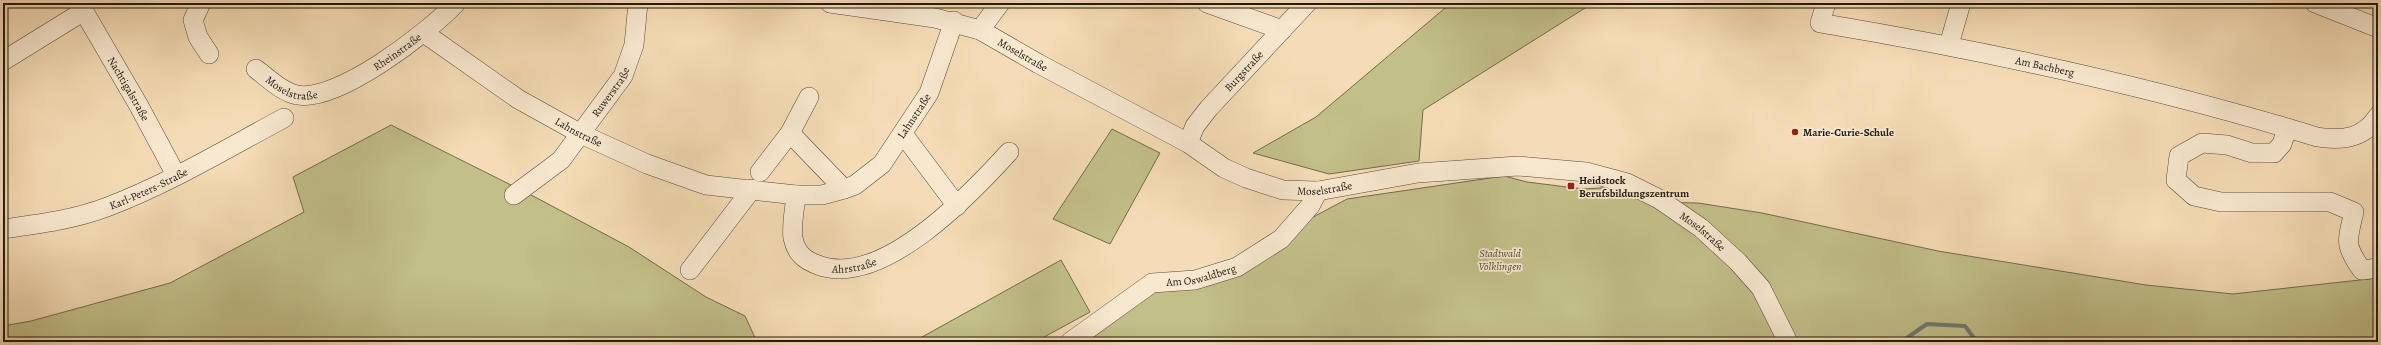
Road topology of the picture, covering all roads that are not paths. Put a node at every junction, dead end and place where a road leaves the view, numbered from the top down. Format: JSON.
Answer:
{"nodes":[{"id":1,"x":201,"y":3,"type":"edge"},
{"id":2,"x":456,"y":3,"type":"edge"},
{"id":3,"x":638,"y":3,"type":"edge"},
{"id":4,"x":830,"y":3,"type":"edge"},
{"id":5,"x":1000,"y":3,"type":"edge"},
{"id":6,"x":1207,"y":3,"type":"edge"},
{"id":7,"x":1307,"y":3,"type":"edge"},
{"id":8,"x":1826,"y":3,"type":"edge"},
{"id":9,"x":1961,"y":3,"type":"edge"},
{"id":10,"x":2315,"y":3,"type":"edge"},
{"id":11,"x":82,"y":7,"type":"edge"},
{"id":12,"x":954,"y":22,"type":"junction"},
{"id":13,"x":2378,"y":28,"type":"edge"},
{"id":14,"x":980,"y":30,"type":"junction"},
{"id":15,"x":1282,"y":30,"type":"junction"},
{"id":16,"x":424,"y":33,"type":"junction"},
{"id":17,"x":1949,"y":45,"type":"junction"},
{"id":18,"x":209,"y":54,"type":"dead end"},
{"id":19,"x":3,"y":61,"type":"edge"},
{"id":20,"x":256,"y":69,"type":"dead end"},
{"id":21,"x":330,"y":90,"type":"joint"},
{"id":22,"x":810,"y":97,"type":"dead end"},
{"id":23,"x":2378,"y":116,"type":"edge"},
{"id":24,"x":284,"y":118,"type":"dead end"},
{"id":25,"x":2287,"y":128,"type":"junction"},
{"id":26,"x":790,"y":133,"type":"junction"},
{"id":27,"x":581,"y":134,"type":"junction"},
{"id":28,"x":903,"y":134,"type":"junction"},
{"id":29,"x":1188,"y":143,"type":"junction"},
{"id":30,"x":1008,"y":152,"type":"dead end"},
{"id":31,"x":176,"y":175,"type":"junction"},
{"id":32,"x":756,"y":180,"type":"junction"},
{"id":33,"x":844,"y":189,"type":"junction"},
{"id":34,"x":1318,"y":191,"type":"junction"},
{"id":35,"x":514,"y":195,"type":"dead end"},
{"id":36,"x":796,"y":195,"type":"junction"},
{"id":37,"x":957,"y":206,"type":"junction"},
{"id":38,"x":3,"y":229,"type":"edge"},
{"id":39,"x":2370,"y":269,"type":"edge"},
{"id":40,"x":690,"y":270,"type":"dead end"},
{"id":41,"x":1070,"y":342,"type":"edge"},
{"id":42,"x":1788,"y":342,"type":"edge"}],
"edges":[{"from":1,"to":18,"type":"street"},
{"from":2,"to":16,"type":"street","name":"Rheinstraße"},
{"from":3,"to":27,"type":"street","name":"Ruwerstraße"},
{"from":4,"to":12,"type":"street","name":"Moselstraße"},
{"from":5,"to":14,"type":"street"},
{"from":6,"to":15,"type":"street"},
{"from":7,"to":15,"type":"street","name":"Burgstraße"},
{"from":8,"to":17,"type":"street","name":"Am Bachberg"},
{"from":9,"to":17,"type":"street"},
{"from":10,"to":13,"type":"street"},
{"from":11,"to":19,"type":"street"},
{"from":11,"to":31,"type":"street","name":"Nachtigalstraße"},
{"from":12,"to":14,"type":"street","name":"Moselstraße"},
{"from":12,"to":28,"type":"street","name":"Lahnstraße"},
{"from":14,"to":29,"type":"street","name":"Moselstraße"},
{"from":15,"to":29,"type":"street","name":"Burgstraße"},
{"from":16,"to":21,"type":"street","name":"Rheinstraße"},
{"from":16,"to":27,"type":"street","name":"Lahnstraße"},
{"from":17,"to":25,"type":"street","name":"Am Bachberg"},
{"from":20,"to":21,"type":"street","name":"Moselstraße"},
{"from":22,"to":26,"type":"street"},
{"from":23,"to":25,"type":"street","name":"Am Bachberg"},
{"from":24,"to":31,"type":"street","name":"Karl-Peters-Straße"},
{"from":25,"to":39,"type":"street"},
{"from":26,"to":32,"type":"street"},
{"from":26,"to":33,"type":"street"},
{"from":27,"to":32,"type":"street","name":"Lahnstraße"},
{"from":27,"to":35,"type":"street","name":"Ruwerstraße"},
{"from":28,"to":33,"type":"street","name":"Lahnstraße"},
{"from":28,"to":37,"type":"street"},
{"from":29,"to":34,"type":"street","name":"Moselstraße"},
{"from":30,"to":37,"type":"street","name":"Ahrstraße"},
{"from":31,"to":38,"type":"street","name":"Karl-Peters-Straße"},
{"from":32,"to":36,"type":"street","name":"Lahnstraße"},
{"from":32,"to":40,"type":"street"},
{"from":33,"to":36,"type":"street","name":"Lahnstraße"},
{"from":34,"to":41,"type":"street","name":"Am Oswaldberg"},
{"from":34,"to":42,"type":"street","name":"Moselstraße"},
{"from":36,"to":37,"type":"street","name":"Ahrstraße"}]}
